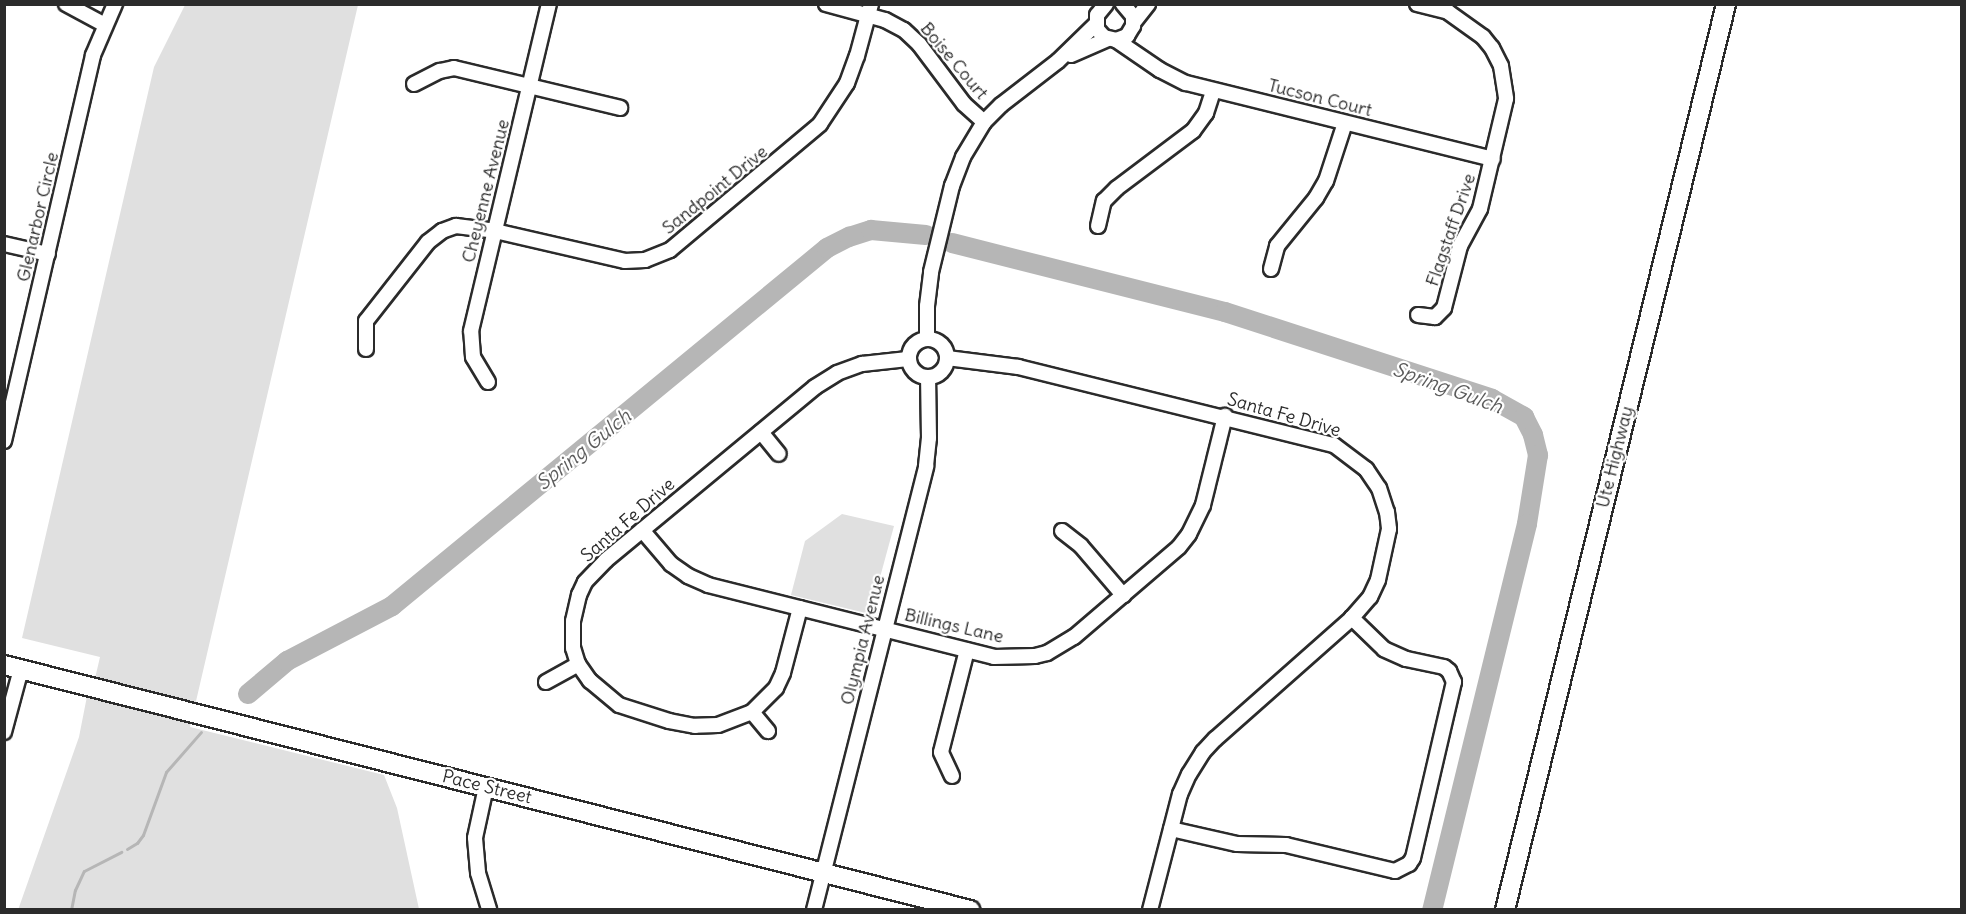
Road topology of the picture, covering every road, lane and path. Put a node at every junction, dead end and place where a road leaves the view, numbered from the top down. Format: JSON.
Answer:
{"nodes":[{"id":1,"x":66,"y":4,"type":"edge"},
{"id":2,"x":115,"y":4,"type":"edge"},
{"id":3,"x":549,"y":4,"type":"edge"},
{"id":4,"x":826,"y":4,"type":"edge"},
{"id":5,"x":1107,"y":4,"type":"edge"},
{"id":6,"x":1123,"y":4,"type":"edge"},
{"id":7,"x":1148,"y":4,"type":"edge"},
{"id":8,"x":1417,"y":4,"type":"edge"},
{"id":9,"x":1726,"y":4,"type":"edge"},
{"id":10,"x":869,"y":10,"type":"edge"},
{"id":11,"x":1096,"y":14,"type":"edge"},
{"id":12,"x":1133,"y":24,"type":"junction"},
{"id":13,"x":105,"y":25,"type":"junction"},
{"id":14,"x":1112,"y":40,"type":"junction"},
{"id":15,"x":1144,"y":59,"type":"junction"},
{"id":16,"x":1059,"y":61,"type":"junction"},
{"id":17,"x":414,"y":84,"type":"dead end"},
{"id":18,"x":530,"y":87,"type":"junction"},
{"id":19,"x":1214,"y":91,"type":"junction"},
{"id":20,"x":620,"y":108,"type":"dead end"},
{"id":21,"x":984,"y":122,"type":"junction"},
{"id":22,"x":1345,"y":123,"type":"junction"},
{"id":23,"x":1493,"y":159,"type":"junction"},
{"id":24,"x":1098,"y":226,"type":"dead end"},
{"id":25,"x":495,"y":231,"type":"junction"},
{"id":26,"x":4,"y":244,"type":"edge"},
{"id":27,"x":48,"y":254,"type":"junction"},
{"id":28,"x":1271,"y":268,"type":"dead end"},
{"id":29,"x":1418,"y":315,"type":"dead end"},
{"id":30,"x":927,"y":339,"type":"junction"},
{"id":31,"x":366,"y":349,"type":"dead end"},
{"id":32,"x":947,"y":358,"type":"junction"},
{"id":33,"x":909,"y":359,"type":"junction"},
{"id":34,"x":928,"y":377,"type":"junction"},
{"id":35,"x":488,"y":382,"type":"dead end"},
{"id":36,"x":1225,"y":416,"type":"junction"},
{"id":37,"x":761,"y":432,"type":"junction"},
{"id":38,"x":4,"y":441,"type":"edge"},
{"id":39,"x":779,"y":454,"type":"dead end"},
{"id":40,"x":642,"y":530,"type":"junction"},
{"id":41,"x":1062,"y":531,"type":"dead end"},
{"id":42,"x":1123,"y":595,"type":"junction"},
{"id":43,"x":800,"y":608,"type":"junction"},
{"id":44,"x":1352,"y":618,"type":"junction"},
{"id":45,"x":885,"y":628,"type":"junction"},
{"id":46,"x":967,"y":650,"type":"junction"},
{"id":47,"x":578,"y":664,"type":"junction"},
{"id":48,"x":13,"y":667,"type":"edge"},
{"id":49,"x":546,"y":682,"type":"dead end"},
{"id":50,"x":752,"y":712,"type":"junction"},
{"id":51,"x":768,"y":731,"type":"dead end"},
{"id":52,"x":4,"y":732,"type":"edge"},
{"id":53,"x":952,"y":776,"type":"dead end"},
{"id":54,"x":486,"y":787,"type":"junction"},
{"id":55,"x":1171,"y":829,"type":"junction"},
{"id":56,"x":823,"y":873,"type":"junction"},
{"id":57,"x":489,"y":909,"type":"edge"},
{"id":58,"x":814,"y":909,"type":"edge"},
{"id":59,"x":970,"y":909,"type":"edge"},
{"id":60,"x":1150,"y":909,"type":"edge"},
{"id":61,"x":1505,"y":909,"type":"edge"}],
"edges":[{"from":1,"to":13,"type":"street"},
{"from":2,"to":13,"type":"street","name":"Glenarbor Circle"},
{"from":3,"to":18,"type":"street","name":"Cheyenne Avenue"},
{"from":4,"to":10,"type":"street","name":"Boise Court"},
{"from":5,"to":11,"type":"street"},
{"from":6,"to":12,"type":"street"},
{"from":7,"to":12,"type":"street"},
{"from":8,"to":23,"type":"street","name":"Flagstaff Drive"},
{"from":9,"to":61,"type":"main road","name":"Ute Highway"},
{"from":10,"to":21,"type":"street","name":"Boise Court"},
{"from":10,"to":25,"type":"street","name":"Sandpoint Drive"},
{"from":11,"to":14,"type":"street","name":"Tucson Court"},
{"from":11,"to":16,"type":"street"},
{"from":12,"to":14,"type":"street"},
{"from":12,"to":15,"type":"street"},
{"from":13,"to":27,"type":"street","name":"Glenarbor Circle"},
{"from":14,"to":15,"type":"street","name":"Tucson Court"},
{"from":14,"to":16,"type":"street"},
{"from":15,"to":19,"type":"street","name":"Tucson Court"},
{"from":16,"to":21,"type":"street"},
{"from":17,"to":18,"type":"street"},
{"from":18,"to":20,"type":"street"},
{"from":18,"to":25,"type":"street","name":"Cheyenne Avenue"},
{"from":19,"to":22,"type":"street","name":"Tucson Court"},
{"from":19,"to":24,"type":"street"},
{"from":21,"to":30,"type":"street"},
{"from":22,"to":23,"type":"street","name":"Tucson Court"},
{"from":22,"to":28,"type":"street"},
{"from":23,"to":29,"type":"street","name":"Flagstaff Drive"},
{"from":25,"to":31,"type":"street","name":"Sandpoint Drive"},
{"from":25,"to":35,"type":"street","name":"Cheyenne Avenue"},
{"from":26,"to":27,"type":"street"},
{"from":27,"to":38,"type":"street","name":"Glenarbor Circle"},
{"from":30,"to":32,"type":"street"},
{"from":30,"to":33,"type":"street"},
{"from":32,"to":34,"type":"street"},
{"from":32,"to":36,"type":"street","name":"Santa Fe Drive"},
{"from":33,"to":34,"type":"street"},
{"from":33,"to":37,"type":"street","name":"Santa Fe Drive"},
{"from":34,"to":45,"type":"street","name":"Olympia Avenue"},
{"from":36,"to":42,"type":"street","name":"Billings Lane"},
{"from":36,"to":44,"type":"street","name":"Santa Fe Drive"},
{"from":37,"to":39,"type":"street"},
{"from":37,"to":40,"type":"street","name":"Santa Fe Drive"},
{"from":40,"to":43,"type":"street","name":"Billings Lane"},
{"from":40,"to":47,"type":"street","name":"Santa Fe Drive"},
{"from":41,"to":42,"type":"street"},
{"from":42,"to":46,"type":"street","name":"Billings Lane"},
{"from":43,"to":45,"type":"street","name":"Billings Lane"},
{"from":43,"to":50,"type":"street","name":"Santa Fe Drive"},
{"from":44,"to":55,"type":"street","name":"Santa Fe Drive"},
{"from":44,"to":55,"type":"street"},
{"from":45,"to":46,"type":"street","name":"Billings Lane"},
{"from":45,"to":56,"type":"street","name":"Olympia Avenue"},
{"from":46,"to":53,"type":"street"},
{"from":47,"to":49,"type":"street"},
{"from":47,"to":50,"type":"street","name":"Santa Fe Drive"},
{"from":48,"to":52,"type":"street"},
{"from":48,"to":54,"type":"main road","name":"Pace Street"},
{"from":50,"to":51,"type":"street"},
{"from":54,"to":56,"type":"main road","name":"Pace Street"},
{"from":54,"to":57,"type":"street"},
{"from":55,"to":60,"type":"street","name":"Santa Fe Drive"},
{"from":56,"to":58,"type":"street","name":"Olympia Avenue"},
{"from":56,"to":59,"type":"main road","name":"Pace Street"}]}
